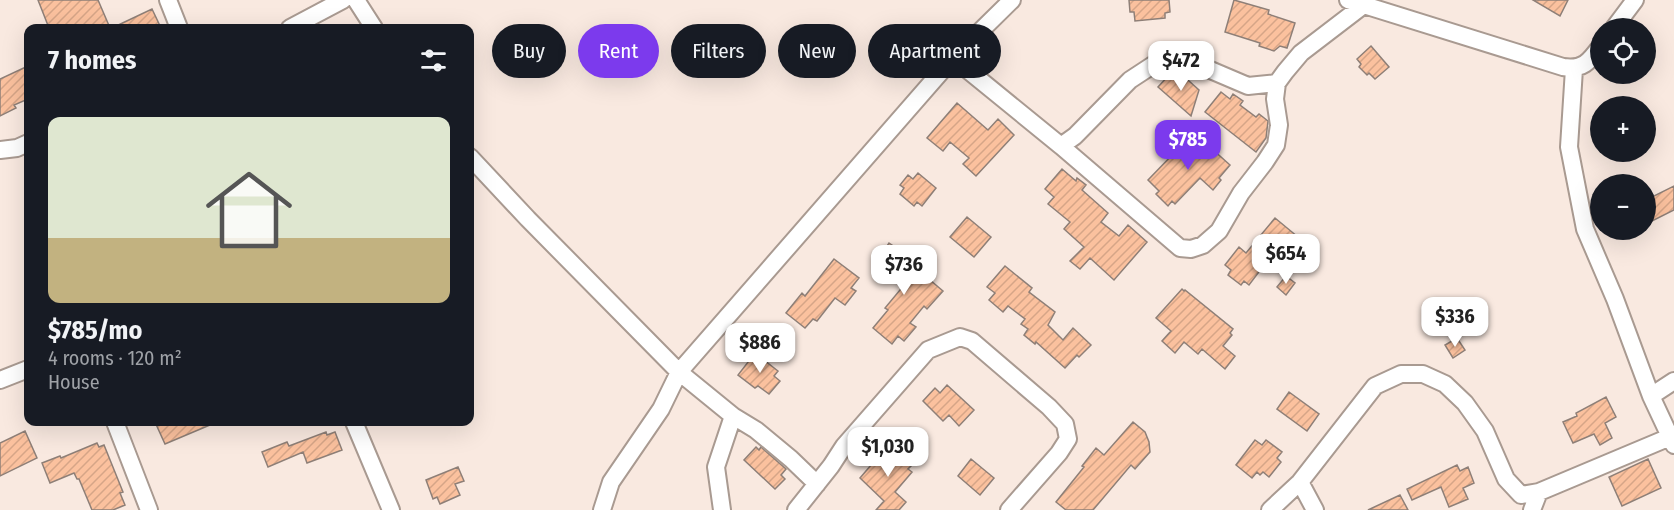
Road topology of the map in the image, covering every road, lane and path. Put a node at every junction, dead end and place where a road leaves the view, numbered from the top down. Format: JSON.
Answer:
{"nodes":[{"id":1,"x":168,"y":0,"type":"edge"},
{"id":2,"x":343,"y":0,"type":"edge"},
{"id":3,"x":356,"y":0,"type":"edge"},
{"id":4,"x":1012,"y":0,"type":"edge"},
{"id":5,"x":1348,"y":0,"type":"edge"},
{"id":6,"x":1635,"y":0,"type":"edge"},
{"id":7,"x":1365,"y":4,"type":"junction"},
{"id":8,"x":1622,"y":18,"type":"edge"},
{"id":9,"x":177,"y":24,"type":"edge"},
{"id":10,"x":298,"y":24,"type":"edge"},
{"id":11,"x":371,"y":24,"type":"edge"},
{"id":12,"x":988,"y":24,"type":"edge"},
{"id":13,"x":1590,"y":60,"type":"edge"},
{"id":14,"x":1574,"y":69,"type":"junction"},
{"id":15,"x":936,"y":78,"type":"edge"},
{"id":16,"x":978,"y":78,"type":"edge"},
{"id":17,"x":1276,"y":83,"type":"junction"},
{"id":18,"x":24,"y":145,"type":"edge"},
{"id":19,"x":1061,"y":146,"type":"junction"},
{"id":20,"x":0,"y":150,"type":"edge"},
{"id":21,"x":474,"y":164,"type":"edge"},
{"id":22,"x":24,"y":371,"type":"edge"},
{"id":23,"x":679,"y":372,"type":"junction"},
{"id":24,"x":0,"y":380,"type":"edge"},
{"id":25,"x":1674,"y":381,"type":"edge"},
{"id":26,"x":1651,"y":396,"type":"junction"},
{"id":27,"x":733,"y":416,"type":"junction"},
{"id":28,"x":117,"y":426,"type":"edge"},
{"id":29,"x":356,"y":426,"type":"edge"},
{"id":30,"x":1672,"y":441,"type":"edge"},
{"id":31,"x":1300,"y":482,"type":"junction"},
{"id":32,"x":817,"y":484,"type":"junction"},
{"id":33,"x":1539,"y":492,"type":"junction"},
{"id":34,"x":149,"y":510,"type":"edge"},
{"id":35,"x":391,"y":510,"type":"edge"},
{"id":36,"x":602,"y":510,"type":"edge"},
{"id":37,"x":722,"y":510,"type":"edge"},
{"id":38,"x":796,"y":510,"type":"edge"},
{"id":39,"x":1009,"y":510,"type":"edge"},
{"id":40,"x":1270,"y":510,"type":"edge"},
{"id":41,"x":1315,"y":510,"type":"edge"},
{"id":42,"x":1532,"y":510,"type":"edge"}],
"edges":[{"from":1,"to":9,"type":"street"},
{"from":2,"to":10,"type":"street"},
{"from":3,"to":11,"type":"street"},
{"from":4,"to":12,"type":"street"},
{"from":5,"to":7,"type":"street"},
{"from":6,"to":8,"type":"street"},
{"from":7,"to":14,"type":"street"},
{"from":7,"to":17,"type":"street"},
{"from":13,"to":14,"type":"street"},
{"from":14,"to":26,"type":"street"},
{"from":15,"to":23,"type":"street"},
{"from":16,"to":19,"type":"street"},
{"from":17,"to":19,"type":"street"},
{"from":17,"to":19,"type":"street"},
{"from":18,"to":20,"type":"street"},
{"from":21,"to":23,"type":"street"},
{"from":22,"to":24,"type":"street"},
{"from":23,"to":27,"type":"street"},
{"from":23,"to":36,"type":"street"},
{"from":25,"to":26,"type":"street"},
{"from":26,"to":30,"type":"street"},
{"from":27,"to":32,"type":"street"},
{"from":27,"to":37,"type":"street"},
{"from":28,"to":34,"type":"street"},
{"from":29,"to":35,"type":"street"},
{"from":30,"to":33,"type":"street"},
{"from":31,"to":33,"type":"street"},
{"from":31,"to":40,"type":"street"},
{"from":31,"to":41,"type":"street"},
{"from":32,"to":38,"type":"street"},
{"from":32,"to":39,"type":"street"},
{"from":33,"to":42,"type":"street"}]}
